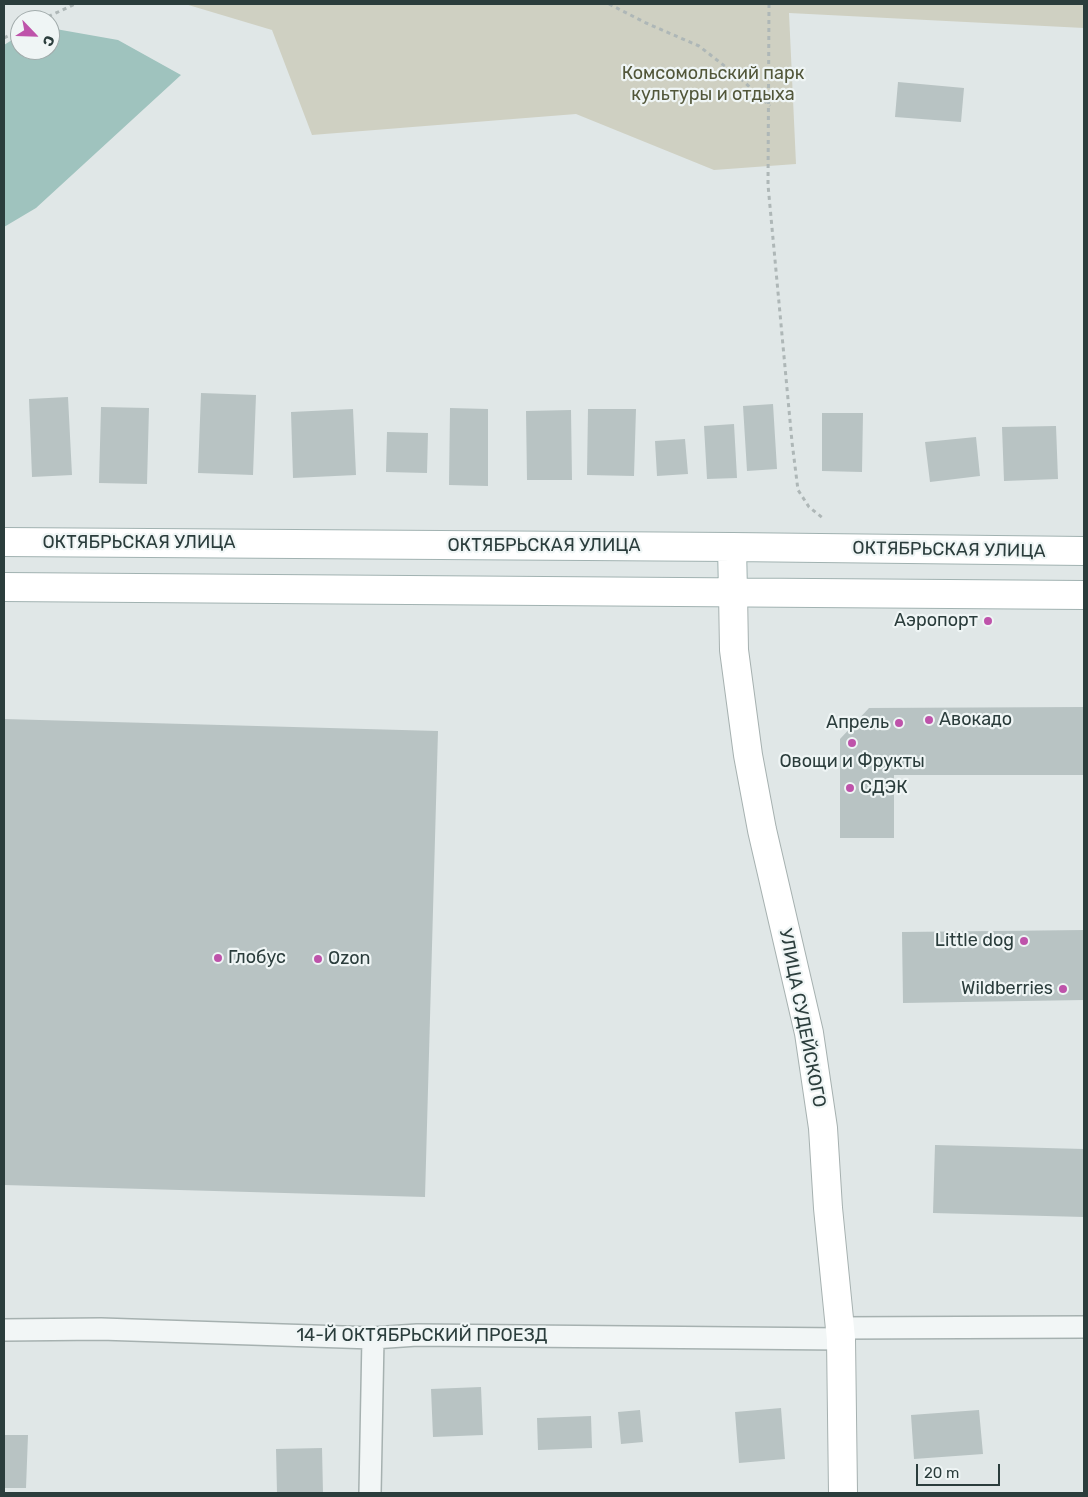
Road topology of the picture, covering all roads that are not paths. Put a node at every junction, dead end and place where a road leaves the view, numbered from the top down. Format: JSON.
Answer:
{"nodes":[{"id":1,"x":4,"y":542,"type":"edge"},
{"id":2,"x":732,"y":547,"type":"junction"},
{"id":3,"x":1084,"y":551,"type":"edge"},
{"id":4,"x":4,"y":587,"type":"edge"},
{"id":5,"x":733,"y":592,"type":"junction"},
{"id":6,"x":1084,"y":595,"type":"edge"},
{"id":7,"x":1084,"y":1327,"type":"edge"},
{"id":8,"x":4,"y":1330,"type":"edge"},
{"id":9,"x":841,"y":1333,"type":"junction"},
{"id":10,"x":373,"y":1338,"type":"junction"},
{"id":11,"x":370,"y":1493,"type":"edge"},
{"id":12,"x":843,"y":1493,"type":"edge"}],
"edges":[{"from":1,"to":2,"type":"main road","name":"ОКТЯБРЬСКАЯ УЛИЦА"},
{"from":2,"to":3,"type":"main road","name":"ОКТЯБРЬСКАЯ УЛИЦА"},
{"from":2,"to":5,"type":"main road","name":"УЛИЦА СУДЕЙСКОГО"},
{"from":4,"to":5,"type":"main road"},
{"from":5,"to":6,"type":"main road"},
{"from":5,"to":9,"type":"main road","name":"УЛИЦА СУДЕЙСКОГО"},
{"from":7,"to":9,"type":"street","name":"14-Й ОКТЯБРЬСКИЙ ПРОЕЗД"},
{"from":8,"to":10,"type":"street","name":"14-Й ОКТЯБРЬСКИЙ ПРОЕЗД"},
{"from":9,"to":10,"type":"street","name":"14-Й ОКТЯБРЬСКИЙ ПРОЕЗД"},
{"from":9,"to":12,"type":"main road","name":"УЛИЦА СУДЕЙСКОГО"},
{"from":10,"to":11,"type":"street"}]}
